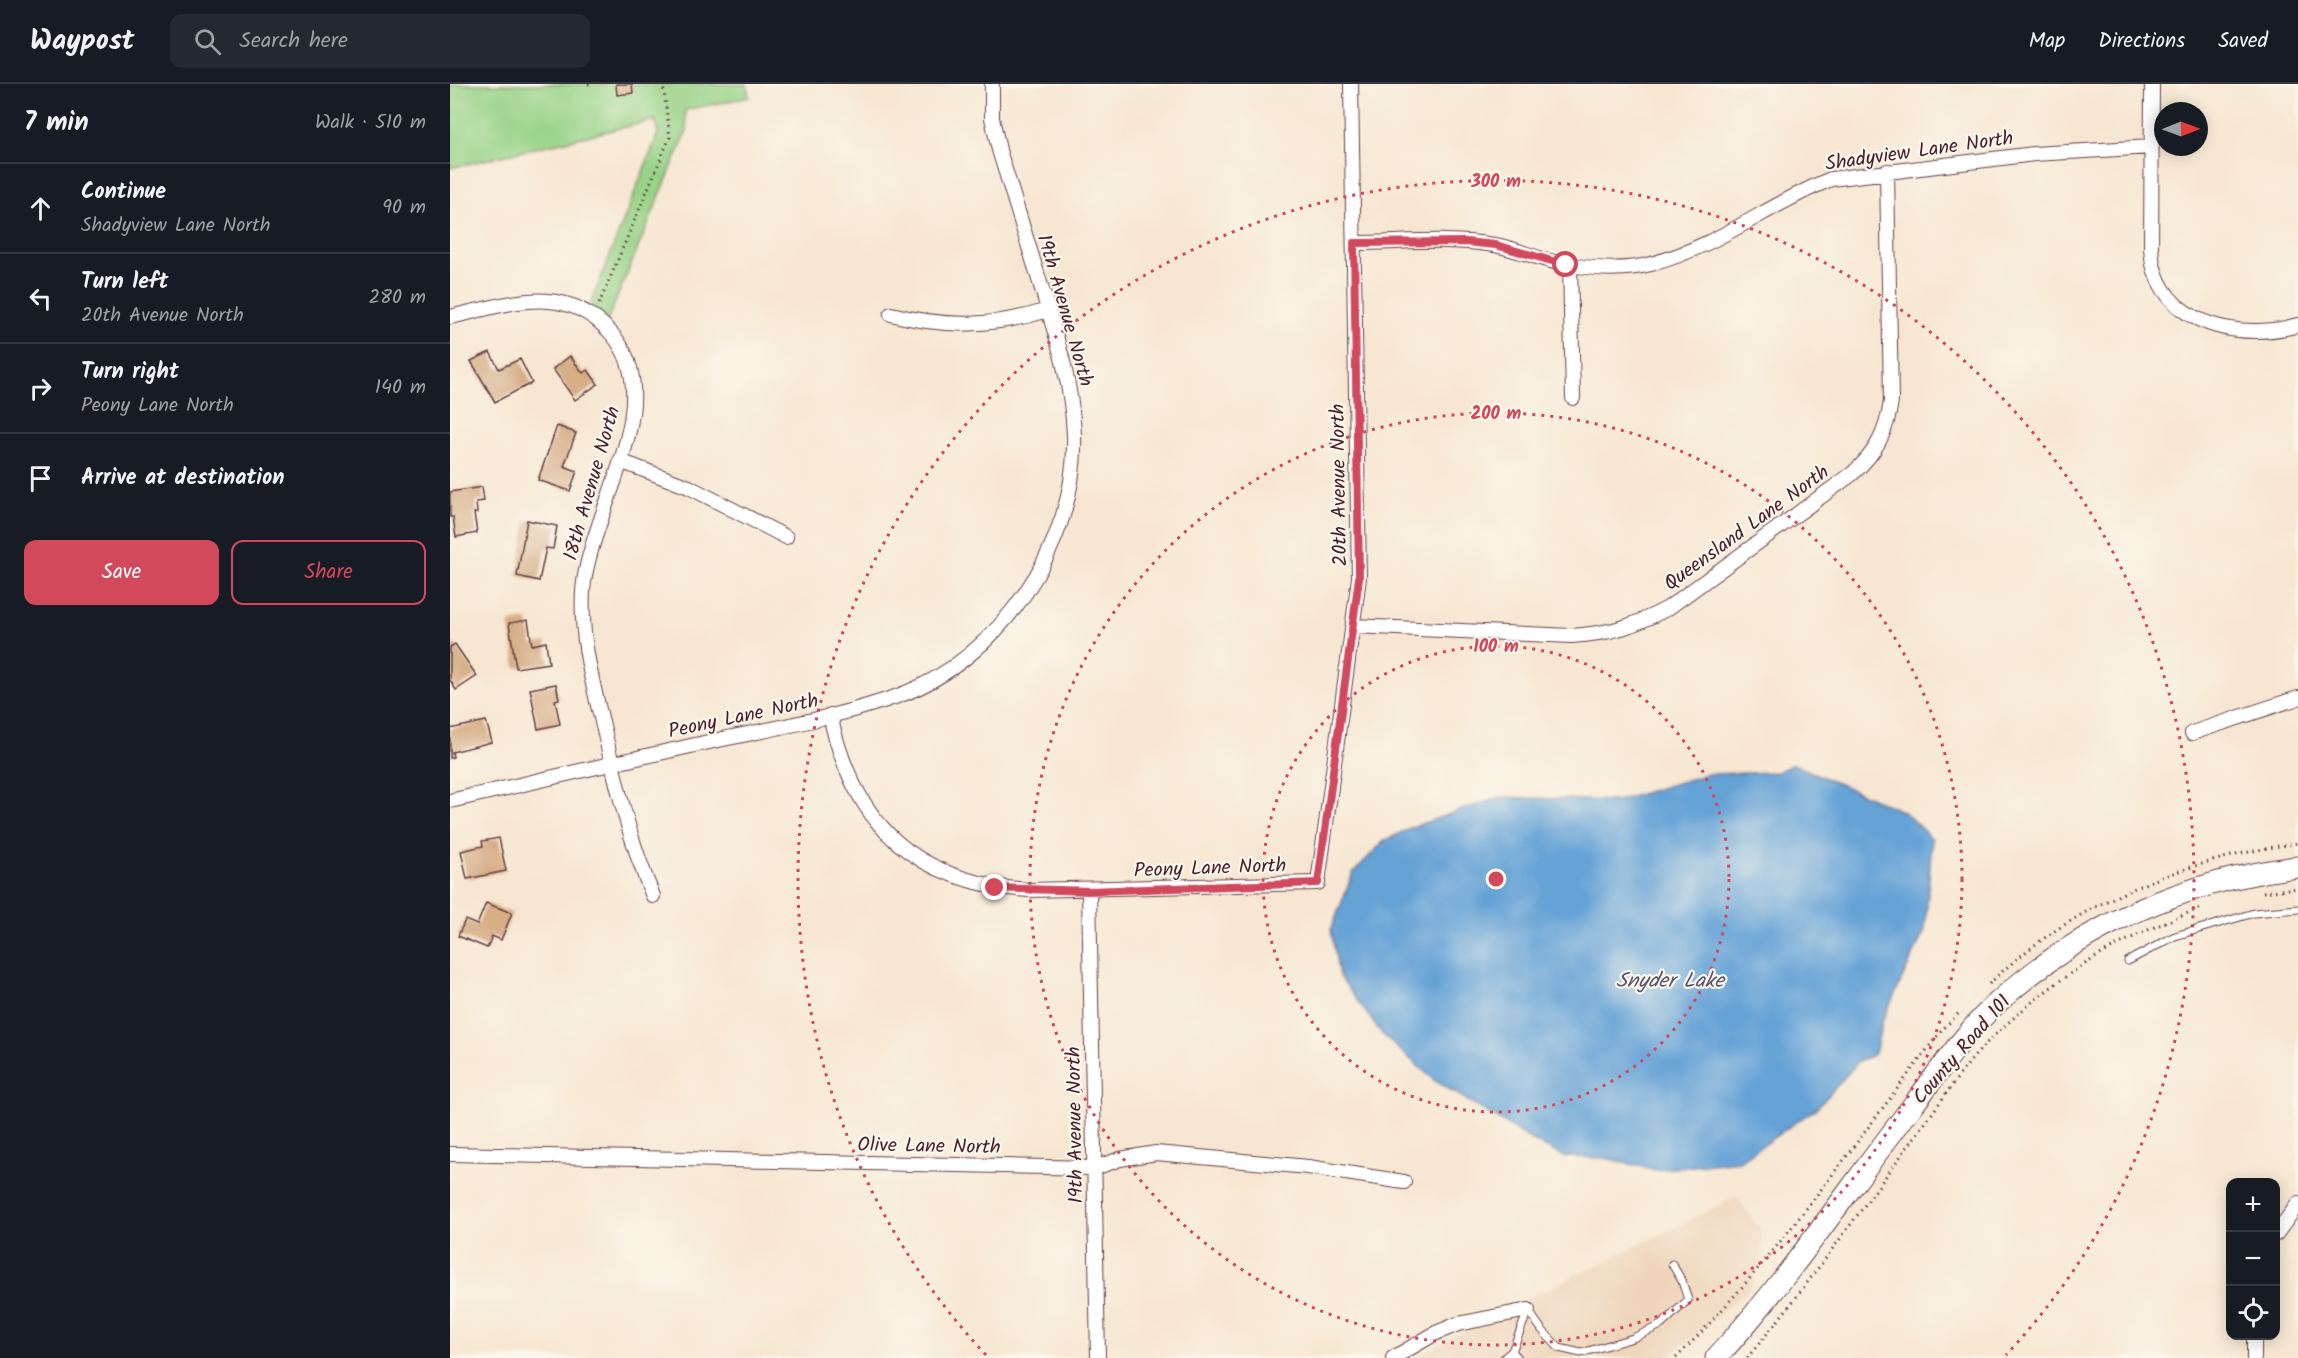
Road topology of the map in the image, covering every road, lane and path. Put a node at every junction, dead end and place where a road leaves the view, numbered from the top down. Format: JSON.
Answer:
{"nodes":[{"id":1,"x":663,"y":84,"type":"edge"},
{"id":2,"x":992,"y":84,"type":"edge"},
{"id":3,"x":1351,"y":84,"type":"edge"},
{"id":4,"x":2152,"y":84,"type":"edge"},
{"id":5,"x":2152,"y":147,"type":"junction"},
{"id":6,"x":1887,"y":171,"type":"junction"},
{"id":7,"x":1354,"y":243,"type":"junction"},
{"id":8,"x":1570,"y":265,"type":"junction"},
{"id":9,"x":1048,"y":310,"type":"junction"},
{"id":10,"x":891,"y":314,"type":"dead end"},
{"id":11,"x":594,"y":316,"type":"junction"},
{"id":12,"x":450,"y":317,"type":"edge"},
{"id":13,"x":2298,"y":325,"type":"edge"},
{"id":14,"x":1573,"y":398,"type":"dead end"},
{"id":15,"x":620,"y":460,"type":"junction"},
{"id":16,"x":786,"y":537,"type":"dead end"},
{"id":17,"x":1353,"y":626,"type":"junction"},
{"id":18,"x":2298,"y":698,"type":"edge"},
{"id":19,"x":830,"y":715,"type":"junction"},
{"id":20,"x":2192,"y":733,"type":"dead end"},
{"id":21,"x":612,"y":763,"type":"junction"},
{"id":22,"x":450,"y":801,"type":"edge"},
{"id":23,"x":2298,"y":867,"type":"edge"},
{"id":24,"x":1318,"y":883,"type":"joint"},
{"id":25,"x":2298,"y":888,"type":"edge"},
{"id":26,"x":1089,"y":891,"type":"junction"},
{"id":27,"x":2256,"y":893,"type":"dead end"},
{"id":28,"x":653,"y":896,"type":"dead end"},
{"id":29,"x":2209,"y":905,"type":"dead end"},
{"id":30,"x":2298,"y":909,"type":"edge"},
{"id":31,"x":2128,"y":961,"type":"dead end"},
{"id":32,"x":450,"y":1154,"type":"edge"},
{"id":33,"x":1095,"y":1168,"type":"junction"},
{"id":34,"x":1404,"y":1182,"type":"dead end"},
{"id":35,"x":2298,"y":1204,"type":"edge"},
{"id":36,"x":2277,"y":1232,"type":"edge"},
{"id":37,"x":1672,"y":1264,"type":"dead end"},
{"id":38,"x":1528,"y":1310,"type":"junction"},
{"id":39,"x":2254,"y":1340,"type":"edge"},
{"id":40,"x":1512,"y":1351,"type":"junction"},
{"id":41,"x":1098,"y":1358,"type":"edge"},
{"id":42,"x":1393,"y":1358,"type":"edge"},
{"id":43,"x":1504,"y":1358,"type":"edge"},
{"id":44,"x":1518,"y":1358,"type":"edge"},
{"id":45,"x":1716,"y":1358,"type":"edge"},
{"id":46,"x":1747,"y":1358,"type":"edge"},
{"id":47,"x":2254,"y":1358,"type":"edge"}],
"edges":[{"from":1,"to":11,"type":"path"},
{"from":2,"to":9,"type":"street","name":"19th Avenue North"},
{"from":3,"to":7,"type":"street","name":"20th Avenue North"},
{"from":4,"to":5,"type":"street"},
{"from":5,"to":6,"type":"street","name":"Shadyview Lane North"},
{"from":5,"to":13,"type":"street"},
{"from":6,"to":8,"type":"street","name":"Shadyview Lane North"},
{"from":6,"to":17,"type":"street","name":"Queensland Lane North"},
{"from":7,"to":8,"type":"street","name":"Shadyview Lane North"},
{"from":7,"to":17,"type":"street","name":"20th Avenue North"},
{"from":8,"to":14,"type":"street"},
{"from":9,"to":10,"type":"street"},
{"from":9,"to":19,"type":"street","name":"19th Avenue North"},
{"from":11,"to":12,"type":"street"},
{"from":11,"to":15,"type":"street","name":"18th Avenue North"},
{"from":15,"to":16,"type":"street"},
{"from":15,"to":21,"type":"street","name":"18th Avenue North"},
{"from":17,"to":24,"type":"street","name":"20th Avenue North"},
{"from":18,"to":20,"type":"street"},
{"from":19,"to":21,"type":"street","name":"Peony Lane North"},
{"from":19,"to":26,"type":"street","name":"Peony Lane North"},
{"from":21,"to":22,"type":"street","name":"Peony Lane North"},
{"from":21,"to":28,"type":"street","name":"18th Avenue North"},
{"from":23,"to":45,"type":"main road","name":"County Road 101"},
{"from":24,"to":26,"type":"street","name":"Peony Lane North"},
{"from":25,"to":27,"type":"path"},
{"from":26,"to":33,"type":"street","name":"19th Avenue North"},
{"from":29,"to":46,"type":"path"},
{"from":30,"to":31,"type":"lane"},
{"from":32,"to":33,"type":"street","name":"Olive Lane North"},
{"from":33,"to":34,"type":"street","name":"Olive Lane North"},
{"from":33,"to":41,"type":"street","name":"19th Avenue North"},
{"from":35,"to":36,"type":"street"},
{"from":37,"to":38,"type":"lane"},
{"from":38,"to":40,"type":"lane"},
{"from":38,"to":42,"type":"street"},
{"from":39,"to":47,"type":"street"},
{"from":40,"to":43,"type":"lane"},
{"from":40,"to":44,"type":"lane"}]}
